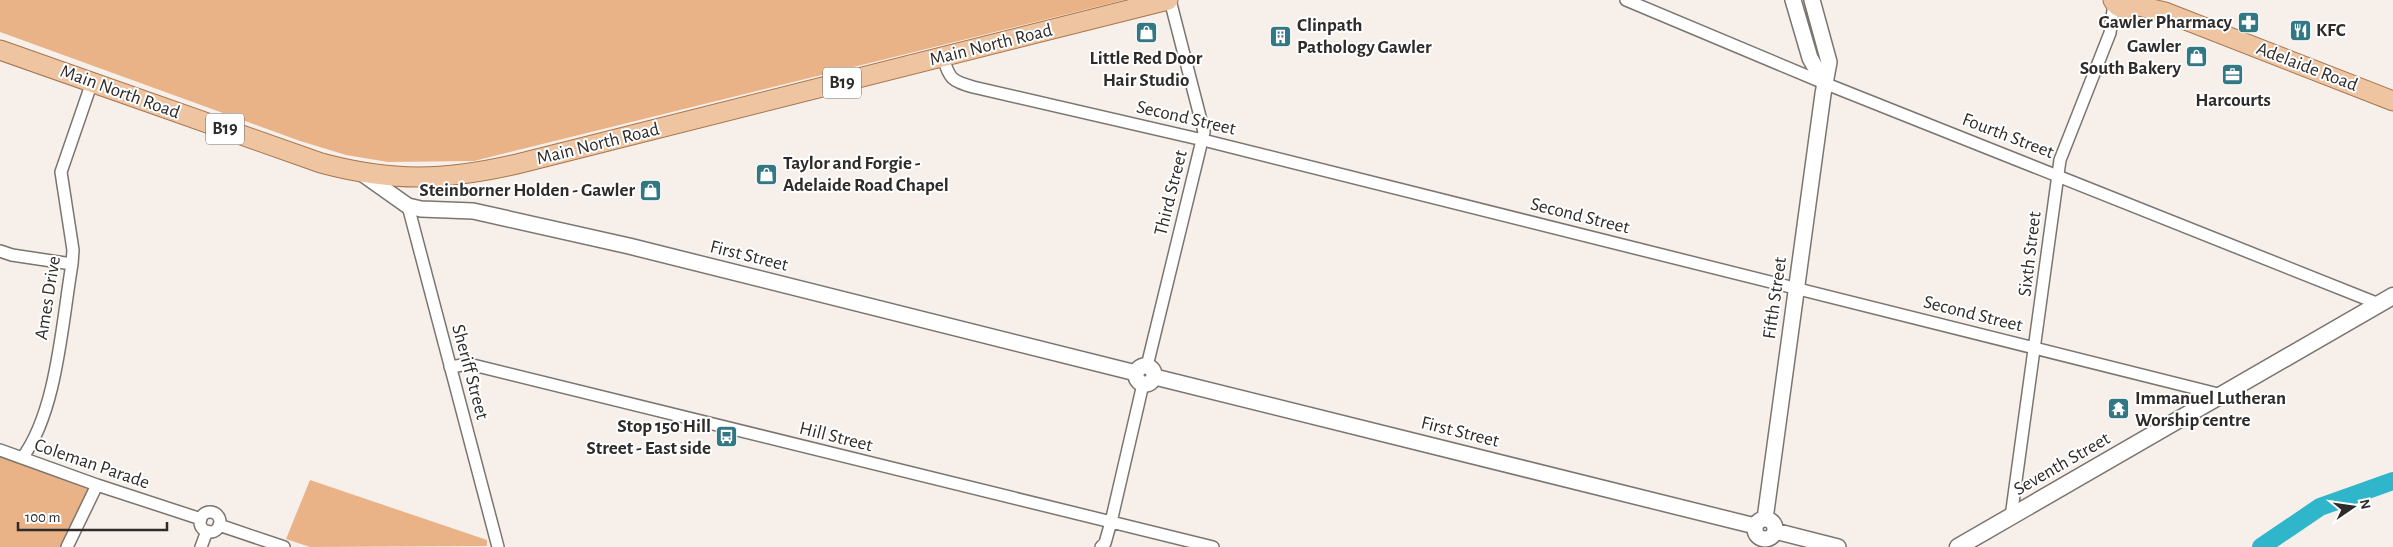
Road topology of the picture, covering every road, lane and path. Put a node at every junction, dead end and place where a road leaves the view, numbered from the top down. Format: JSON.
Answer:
{"nodes":[{"id":1,"x":1169,"y":0,"type":"edge"},
{"id":2,"x":1626,"y":0,"type":"edge"},
{"id":3,"x":1793,"y":0,"type":"edge"},
{"id":4,"x":1812,"y":0,"type":"edge"},
{"id":5,"x":2129,"y":3,"type":"edge"},
{"id":6,"x":0,"y":49,"type":"edge"},
{"id":7,"x":943,"y":57,"type":"junction"},
{"id":8,"x":92,"y":82,"type":"junction"},
{"id":9,"x":1824,"y":83,"type":"junction"},
{"id":10,"x":2393,"y":101,"type":"edge"},
{"id":11,"x":1203,"y":140,"type":"junction"},
{"id":12,"x":359,"y":171,"type":"junction"},
{"id":13,"x":2058,"y":175,"type":"junction"},
{"id":14,"x":408,"y":206,"type":"junction"},
{"id":15,"x":0,"y":251,"type":"edge"},
{"id":16,"x":72,"y":264,"type":"junction"},
{"id":17,"x":1796,"y":288,"type":"junction"},
{"id":18,"x":2386,"y":300,"type":"edge"},
{"id":19,"x":2035,"y":348,"type":"junction"},
{"id":20,"x":450,"y":367,"type":"junction"},
{"id":21,"x":1145,"y":375,"type":"junction"},
{"id":22,"x":2222,"y":395,"type":"junction"},
{"id":23,"x":0,"y":450,"type":"edge"},
{"id":24,"x":22,"y":458,"type":"junction"},
{"id":25,"x":96,"y":485,"type":"junction"},
{"id":26,"x":2011,"y":517,"type":"junction"},
{"id":27,"x":201,"y":519,"type":"junction"},
{"id":28,"x":1112,"y":522,"type":"junction"},
{"id":29,"x":1760,"y":522,"type":"junction"},
{"id":30,"x":219,"y":525,"type":"junction"},
{"id":31,"x":207,"y":531,"type":"junction"},
{"id":32,"x":1766,"y":539,"type":"edge"},
{"id":33,"x":67,"y":547,"type":"edge"},
{"id":34,"x":201,"y":547,"type":"edge"},
{"id":35,"x":284,"y":547,"type":"edge"},
{"id":36,"x":498,"y":547,"type":"edge"},
{"id":37,"x":1101,"y":547,"type":"edge"},
{"id":38,"x":1213,"y":547,"type":"edge"},
{"id":39,"x":1838,"y":547,"type":"edge"},
{"id":40,"x":1958,"y":547,"type":"edge"}],
"edges":[{"from":1,"to":7,"type":"main road","name":"Main North Road","number":"B19"},
{"from":1,"to":11,"type":"street","name":"Third Street"},
{"from":2,"to":9,"type":"street","name":"Fourth Street"},
{"from":3,"to":9,"type":"street"},
{"from":4,"to":9,"type":"street","name":"Fifth Street"},
{"from":5,"to":10,"type":"main road","name":"Adelaide Road"},
{"from":5,"to":13,"type":"street","name":"Sixth Street"},
{"from":6,"to":8,"type":"main road","name":"Main North Road","number":"B19"},
{"from":7,"to":11,"type":"street","name":"Second Street"},
{"from":7,"to":12,"type":"main road","name":"Main North Road","number":"B19"},
{"from":8,"to":12,"type":"main road","name":"Main North Road","number":"B19"},
{"from":8,"to":16,"type":"street","name":"Ames Drive"},
{"from":9,"to":13,"type":"street","name":"Fourth Street"},
{"from":9,"to":17,"type":"street","name":"Fifth Street"},
{"from":11,"to":17,"type":"street","name":"Second Street"},
{"from":11,"to":21,"type":"street","name":"Third Street"},
{"from":12,"to":14,"type":"street","name":"First Street"},
{"from":13,"to":18,"type":"street","name":"Fourth Street"},
{"from":13,"to":19,"type":"street","name":"Sixth Street"},
{"from":14,"to":20,"type":"street","name":"Sheriff Street"},
{"from":14,"to":21,"type":"street","name":"First Street"},
{"from":15,"to":16,"type":"street"},
{"from":16,"to":24,"type":"street","name":"Ames Drive"},
{"from":17,"to":19,"type":"street","name":"Second Street"},
{"from":17,"to":29,"type":"street","name":"Fifth Street"},
{"from":18,"to":22,"type":"main road","name":"Seventh Street"},
{"from":19,"to":22,"type":"street","name":"Second Street"},
{"from":19,"to":26,"type":"street","name":"Sixth Street"},
{"from":20,"to":28,"type":"street","name":"Hill Street"},
{"from":20,"to":36,"type":"street","name":"Sheriff Street"},
{"from":21,"to":28,"type":"street","name":"Third Street"},
{"from":21,"to":29,"type":"street","name":"First Street"},
{"from":22,"to":26,"type":"main road","name":"Seventh Street"},
{"from":23,"to":24,"type":"street","name":"Coleman Parade"},
{"from":24,"to":25,"type":"street","name":"Coleman Parade"},
{"from":25,"to":27,"type":"street","name":"Coleman Parade"},
{"from":25,"to":33,"type":"street"},
{"from":26,"to":40,"type":"main road","name":"Seventh Street"},
{"from":27,"to":30,"type":"street"},
{"from":27,"to":31,"type":"street"},
{"from":28,"to":37,"type":"street","name":"Third Street"},
{"from":28,"to":38,"type":"street","name":"Hill Street"},
{"from":29,"to":32,"type":"street"},
{"from":30,"to":31,"type":"street"},
{"from":30,"to":35,"type":"street"},
{"from":31,"to":34,"type":"street"},
{"from":32,"to":39,"type":"street"}]}
